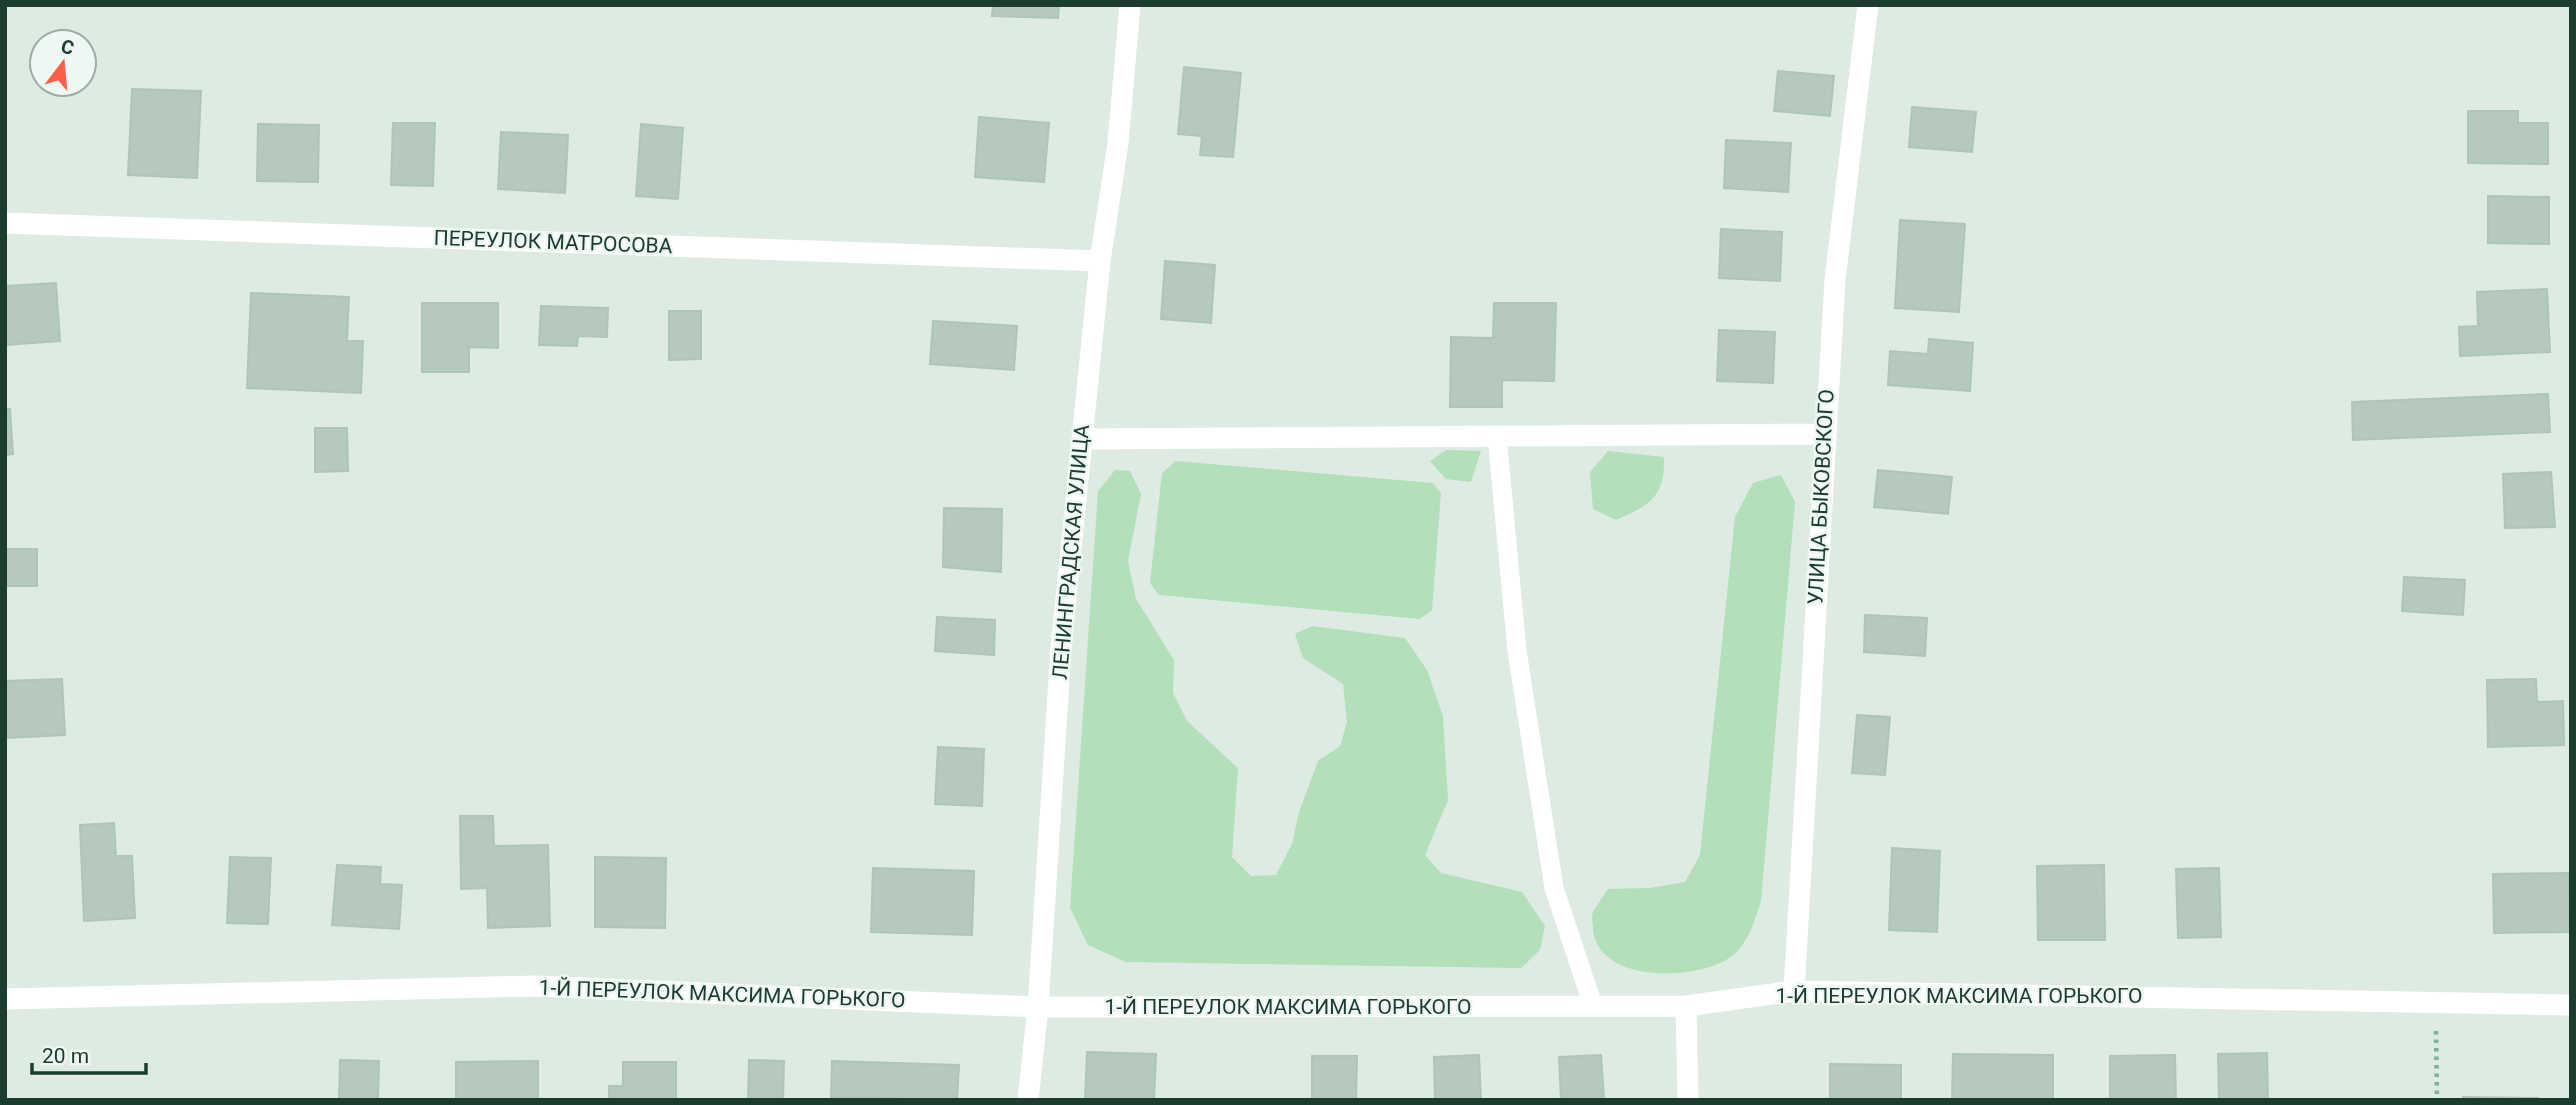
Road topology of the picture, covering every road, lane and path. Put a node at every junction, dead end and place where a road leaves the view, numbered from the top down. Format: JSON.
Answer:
{"nodes":[{"id":1,"x":1130,"y":5,"type":"edge"},
{"id":2,"x":1868,"y":5,"type":"edge"},
{"id":3,"x":5,"y":223,"type":"edge"},
{"id":4,"x":1100,"y":261,"type":"junction"},
{"id":5,"x":1824,"y":434,"type":"junction"},
{"id":6,"x":1497,"y":436,"type":"junction"},
{"id":7,"x":1082,"y":439,"type":"junction"},
{"id":8,"x":1794,"y":991,"type":"junction"},
{"id":9,"x":5,"y":999,"type":"edge"},
{"id":10,"x":2436,"y":1003,"type":"junction"},
{"id":11,"x":2571,"y":1005,"type":"edge"},
{"id":12,"x":1593,"y":1006,"type":"junction"},
{"id":13,"x":1686,"y":1006,"type":"junction"},
{"id":14,"x":1038,"y":1007,"type":"junction"},
{"id":15,"x":1028,"y":1100,"type":"edge"},
{"id":16,"x":1688,"y":1100,"type":"edge"},
{"id":17,"x":2438,"y":1100,"type":"edge"}],
"edges":[{"from":1,"to":4,"type":"street","name":"ЛЕНИНГРАДСКАЯ УЛИЦА"},
{"from":2,"to":5,"type":"street","name":"УЛИЦА БЫКОВСКОГО"},
{"from":3,"to":4,"type":"street","name":"ПЕРЕУЛОК МАТРОСОВА"},
{"from":4,"to":7,"type":"street","name":"ЛЕНИНГРАДСКАЯ УЛИЦА"},
{"from":5,"to":6,"type":"street"},
{"from":5,"to":8,"type":"street","name":"УЛИЦА БЫКОВСКОГО"},
{"from":6,"to":7,"type":"street"},
{"from":6,"to":12,"type":"lane"},
{"from":7,"to":14,"type":"street","name":"ЛЕНИНГРАДСКАЯ УЛИЦА"},
{"from":8,"to":10,"type":"street","name":"1-Й ПЕРЕУЛОК МАКСИМА ГОРЬКОГО"},
{"from":8,"to":13,"type":"street","name":"1-Й ПЕРЕУЛОК МАКСИМА ГОРЬКОГО"},
{"from":9,"to":14,"type":"street","name":"1-Й ПЕРЕУЛОК МАКСИМА ГОРЬКОГО"},
{"from":10,"to":11,"type":"street","name":"1-Й ПЕРЕУЛОК МАКСИМА ГОРЬКОГО"},
{"from":10,"to":17,"type":"path"},
{"from":12,"to":13,"type":"street","name":"1-Й ПЕРЕУЛОК МАКСИМА ГОРЬКОГО"},
{"from":12,"to":14,"type":"street","name":"1-Й ПЕРЕУЛОК МАКСИМА ГОРЬКОГО"},
{"from":13,"to":16,"type":"street"},
{"from":14,"to":15,"type":"street","name":"ЛЕНИНГРАДСКАЯ УЛИЦА"}]}
